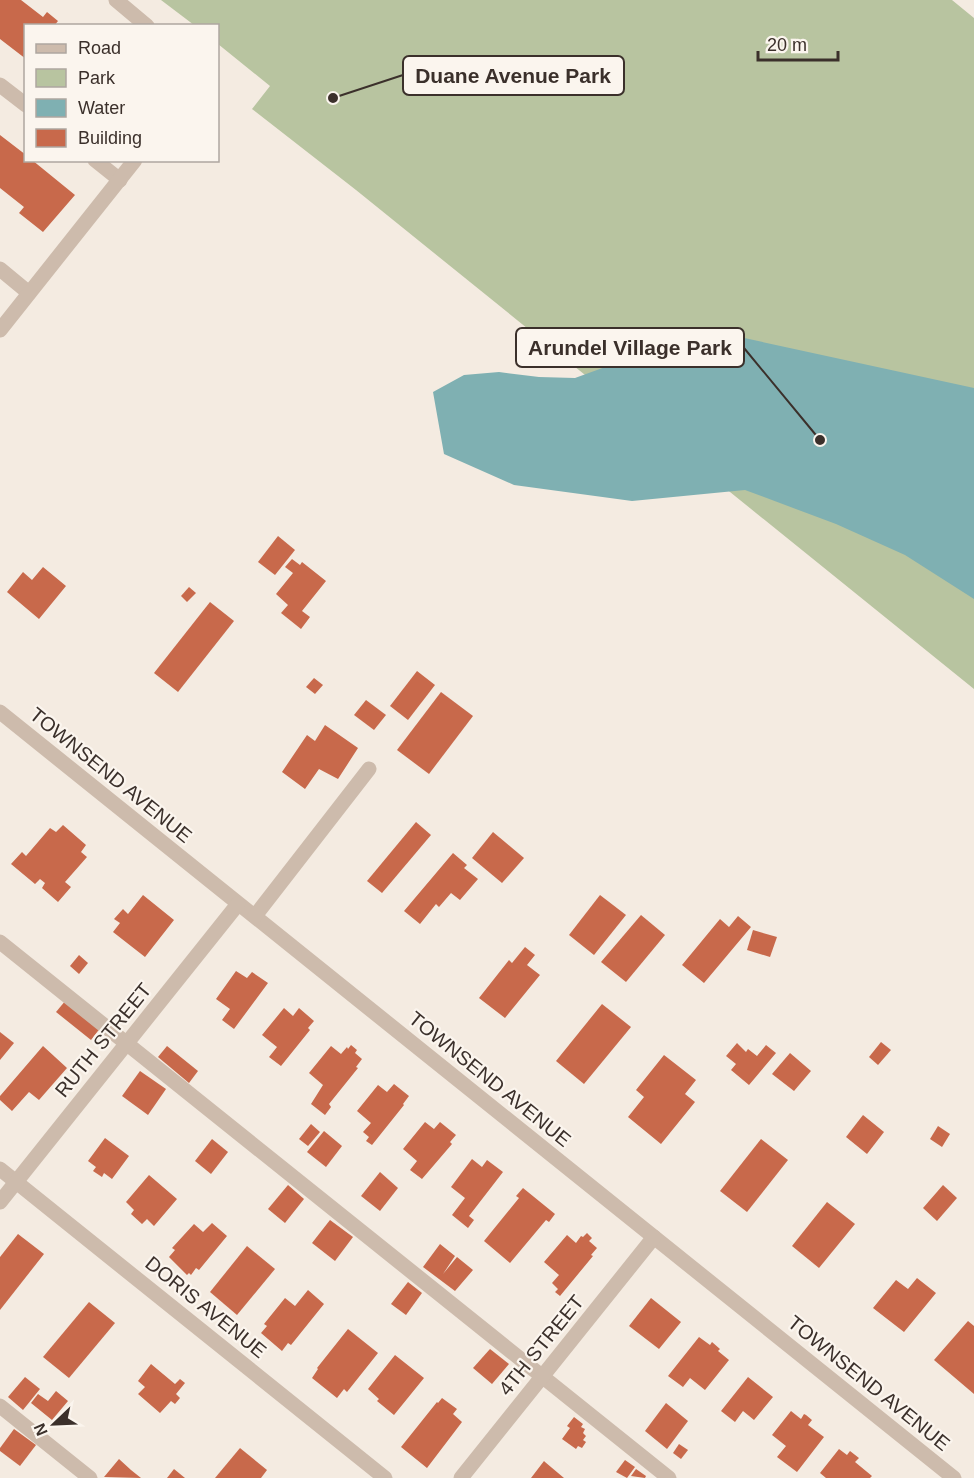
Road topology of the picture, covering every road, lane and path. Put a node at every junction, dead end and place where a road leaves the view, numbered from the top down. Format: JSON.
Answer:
{"nodes":[{"id":1,"x":116,"y":0,"type":"edge"},
{"id":2,"x":145,"y":24,"type":"edge"},
{"id":3,"x":0,"y":85,"type":"edge"},
{"id":4,"x":24,"y":103,"type":"edge"},
{"id":5,"x":98,"y":162,"type":"edge"},
{"id":6,"x":134,"y":162,"type":"edge"},
{"id":7,"x":120,"y":180,"type":"junction"},
{"id":8,"x":0,"y":269,"type":"edge"},
{"id":9,"x":29,"y":293,"type":"junction"},
{"id":10,"x":0,"y":330,"type":"edge"},
{"id":11,"x":0,"y":712,"type":"edge"},
{"id":12,"x":369,"y":769,"type":"dead end"},
{"id":13,"x":238,"y":904,"type":"junction"},
{"id":14,"x":255,"y":916,"type":"junction"},
{"id":15,"x":0,"y":942,"type":"edge"},
{"id":16,"x":127,"y":1043,"type":"junction"},
{"id":17,"x":0,"y":1169,"type":"edge"},
{"id":18,"x":16,"y":1182,"type":"junction"},
{"id":19,"x":0,"y":1202,"type":"edge"},
{"id":20,"x":654,"y":1237,"type":"junction"},
{"id":21,"x":542,"y":1376,"type":"junction"},
{"id":22,"x":0,"y":1406,"type":"edge"},
{"id":23,"x":90,"y":1478,"type":"edge"},
{"id":24,"x":385,"y":1478,"type":"edge"},
{"id":25,"x":461,"y":1478,"type":"edge"},
{"id":26,"x":669,"y":1478,"type":"edge"},
{"id":27,"x":954,"y":1478,"type":"edge"}],
"edges":[{"from":1,"to":2,"type":"street"},
{"from":3,"to":4,"type":"street"},
{"from":5,"to":7,"type":"street"},
{"from":6,"to":7,"type":"street"},
{"from":7,"to":9,"type":"street"},
{"from":8,"to":9,"type":"street"},
{"from":9,"to":10,"type":"street"},
{"from":11,"to":13,"type":"street","name":"TOWNSEND AVENUE"},
{"from":12,"to":14,"type":"street"},
{"from":13,"to":14,"type":"street","name":"TOWNSEND AVENUE"},
{"from":13,"to":16,"type":"street","name":"RUTH STREET"},
{"from":14,"to":20,"type":"street","name":"TOWNSEND AVENUE"},
{"from":15,"to":16,"type":"street"},
{"from":16,"to":18,"type":"street","name":"RUTH STREET"},
{"from":16,"to":21,"type":"street"},
{"from":17,"to":18,"type":"street","name":"DORIS AVENUE"},
{"from":18,"to":19,"type":"street","name":"RUTH STREET"},
{"from":18,"to":24,"type":"street","name":"DORIS AVENUE"},
{"from":20,"to":21,"type":"street","name":"4TH STREET"},
{"from":20,"to":27,"type":"street","name":"TOWNSEND AVENUE"},
{"from":21,"to":25,"type":"street","name":"4TH STREET"},
{"from":21,"to":26,"type":"street"},
{"from":22,"to":23,"type":"street"}]}
